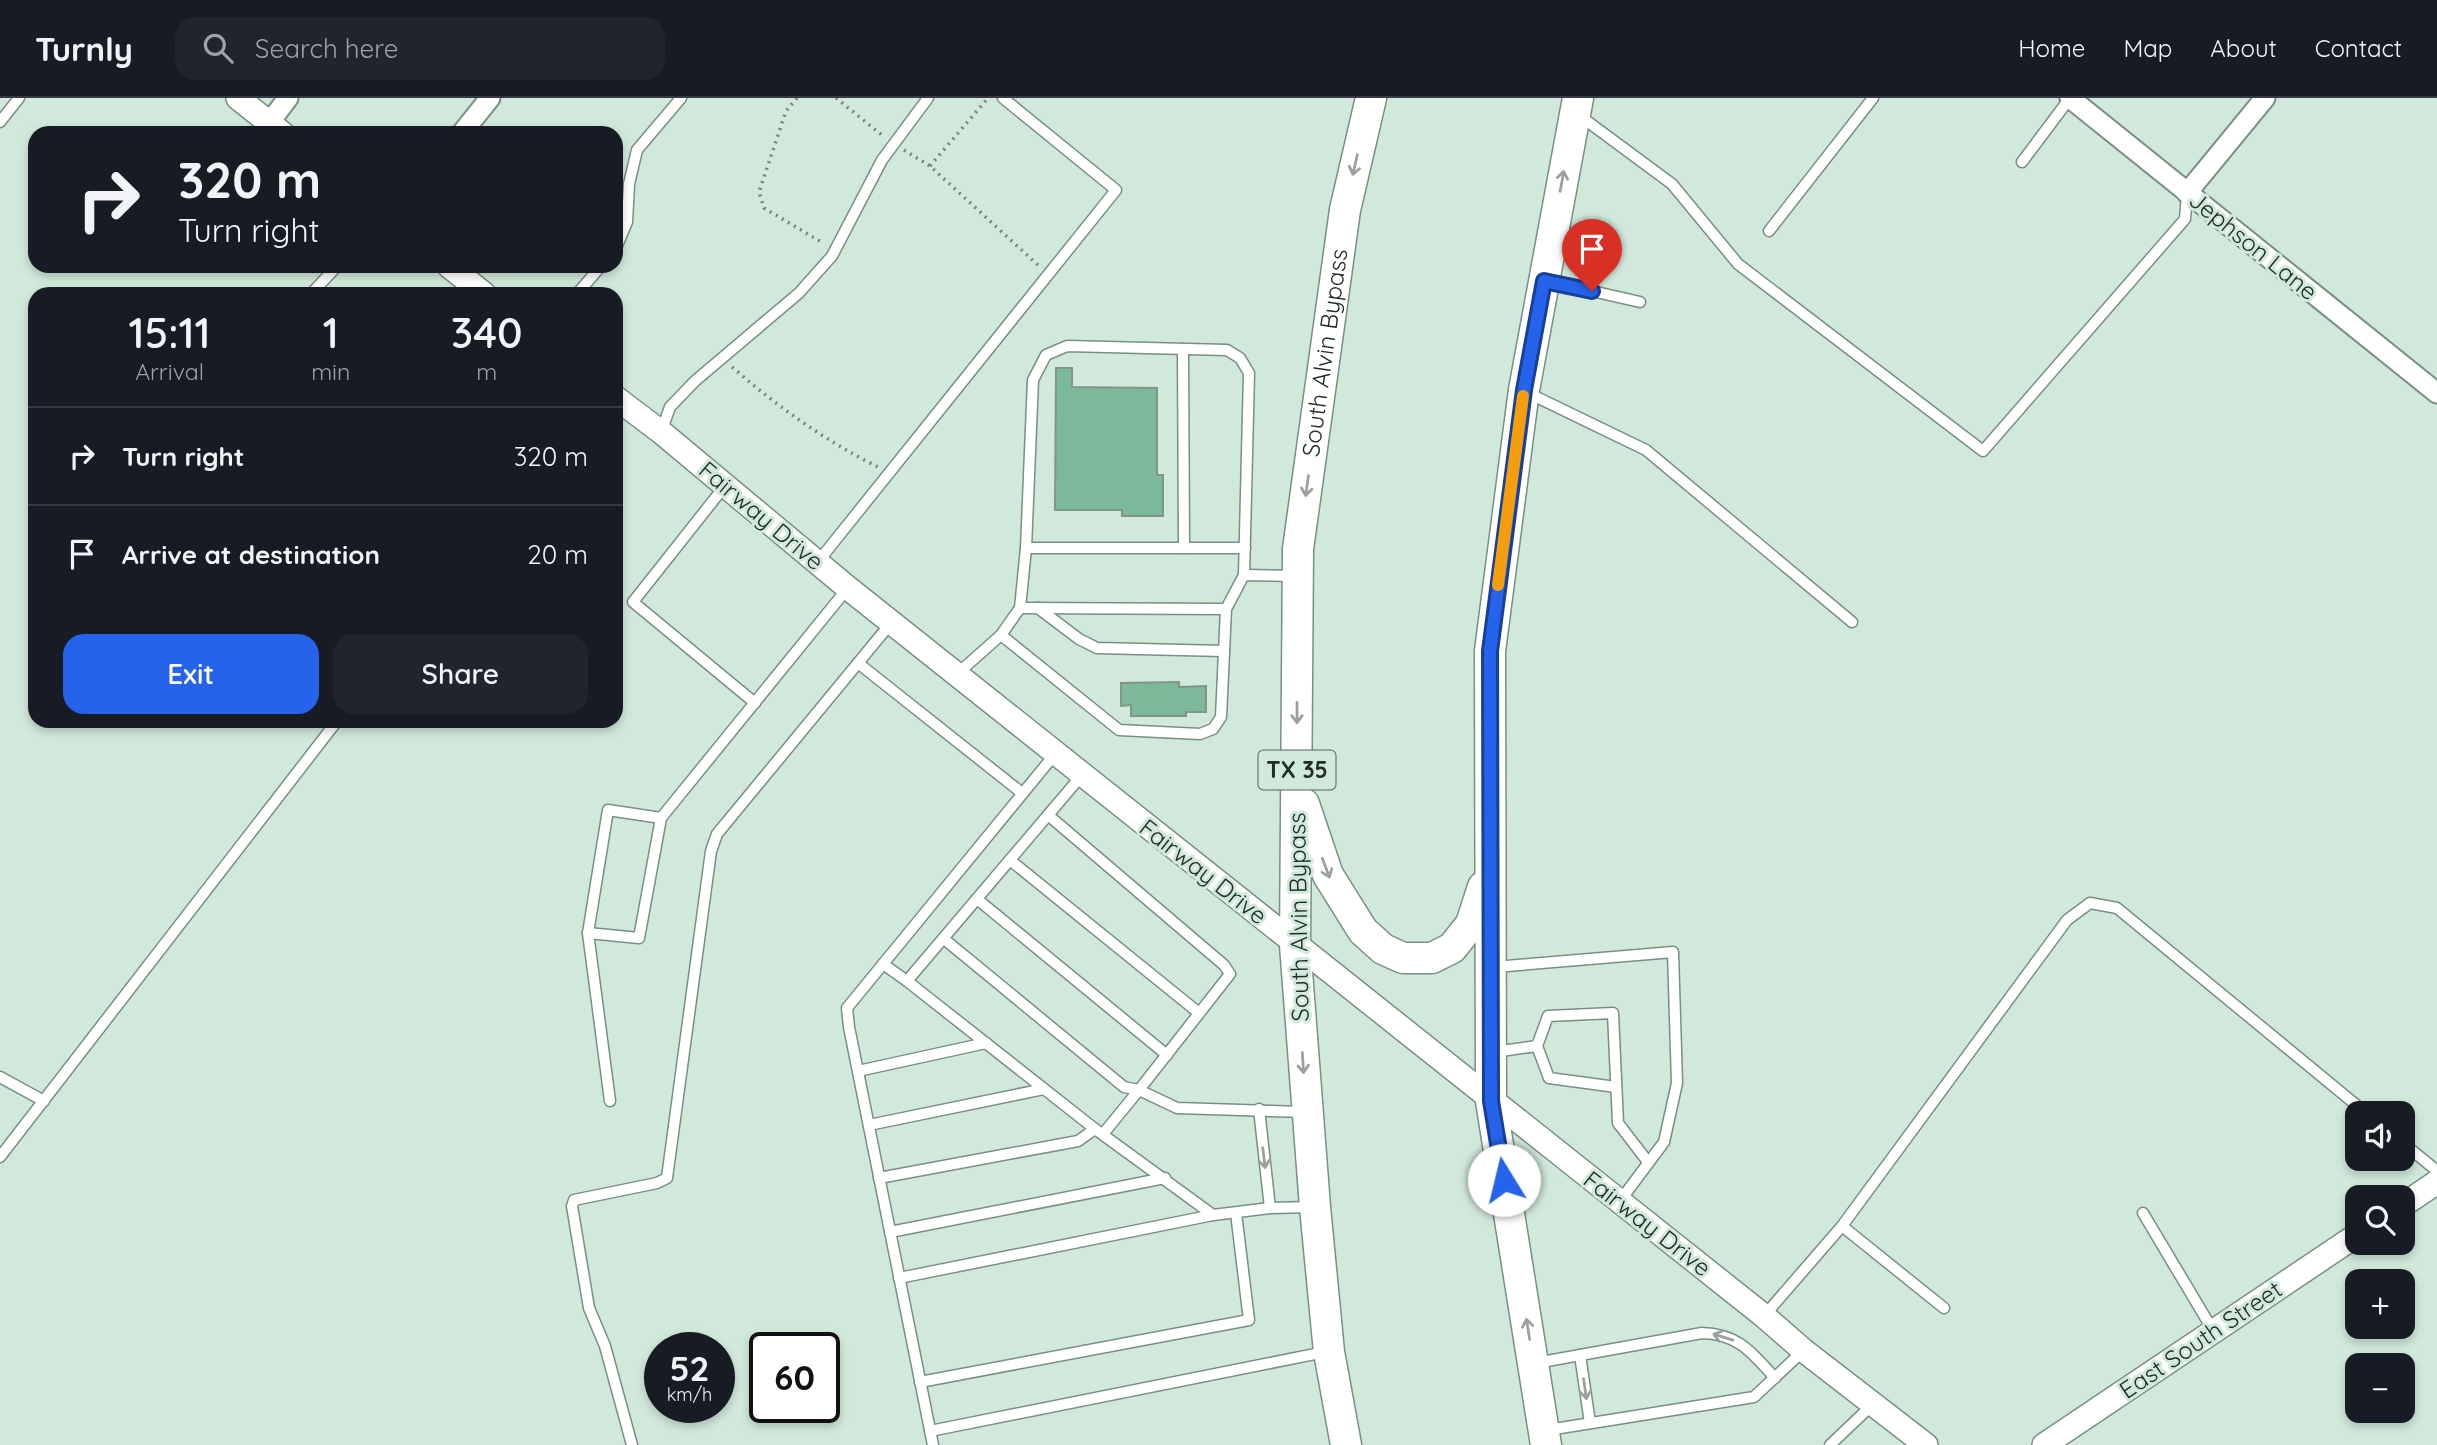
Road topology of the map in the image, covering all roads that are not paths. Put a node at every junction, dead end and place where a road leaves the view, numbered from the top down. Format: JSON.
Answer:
{"nodes":[{"id":1,"x":19,"y":98,"type":"edge"},
{"id":2,"x":238,"y":98,"type":"edge"},
{"id":3,"x":288,"y":98,"type":"edge"},
{"id":4,"x":490,"y":98,"type":"edge"},
{"id":5,"x":681,"y":98,"type":"edge"},
{"id":6,"x":928,"y":98,"type":"edge"},
{"id":7,"x":1003,"y":98,"type":"edge"},
{"id":8,"x":1371,"y":98,"type":"edge"},
{"id":9,"x":1873,"y":98,"type":"edge"},
{"id":10,"x":2070,"y":98,"type":"edge"},
{"id":11,"x":2265,"y":98,"type":"edge"},
{"id":12,"x":1577,"y":105,"type":"edge"},
{"id":13,"x":0,"y":122,"type":"edge"},
{"id":14,"x":273,"y":126,"type":"edge"},
{"id":15,"x":276,"y":126,"type":"edge"},
{"id":16,"x":468,"y":126,"type":"edge"},
{"id":17,"x":2022,"y":162,"type":"dead end"},
{"id":18,"x":2187,"y":193,"type":"junction"},
{"id":19,"x":623,"y":231,"type":"edge"},
{"id":20,"x":1769,"y":231,"type":"dead end"},
{"id":21,"x":330,"y":273,"type":"edge"},
{"id":22,"x":458,"y":273,"type":"edge"},
{"id":23,"x":595,"y":273,"type":"edge"},
{"id":24,"x":1544,"y":281,"type":"junction"},
{"id":25,"x":318,"y":287,"type":"edge"},
{"id":26,"x":475,"y":287,"type":"edge"},
{"id":27,"x":583,"y":287,"type":"edge"},
{"id":28,"x":1640,"y":302,"type":"dead end"},
{"id":29,"x":1183,"y":349,"type":"junction"},
{"id":30,"x":1524,"y":390,"type":"junction"},
{"id":31,"x":2437,"y":393,"type":"edge"},
{"id":32,"x":623,"y":403,"type":"edge"},
{"id":33,"x":661,"y":432,"type":"junction"},
{"id":34,"x":724,"y":487,"type":"junction"},
{"id":35,"x":1027,"y":548,"type":"junction"},
{"id":36,"x":1184,"y":548,"type":"junction"},
{"id":37,"x":1245,"y":548,"type":"junction"},
{"id":38,"x":817,"y":563,"type":"junction"},
{"id":39,"x":1244,"y":575,"type":"junction"},
{"id":40,"x":1298,"y":576,"type":"junction"},
{"id":41,"x":848,"y":588,"type":"junction"},
{"id":42,"x":1020,"y":608,"type":"junction"},
{"id":43,"x":1038,"y":608,"type":"junction"},
{"id":44,"x":1226,"y":609,"type":"junction"},
{"id":45,"x":891,"y":622,"type":"junction"},
{"id":46,"x":1853,"y":622,"type":"dead end"},
{"id":47,"x":1002,"y":635,"type":"junction"},
{"id":48,"x":1224,"y":651,"type":"junction"},
{"id":49,"x":858,"y":663,"type":"junction"},
{"id":50,"x":956,"y":674,"type":"junction"},
{"id":51,"x":755,"y":703,"type":"junction"},
{"id":52,"x":332,"y":728,"type":"edge"},
{"id":53,"x":1055,"y":754,"type":"junction"},
{"id":54,"x":1082,"y":775,"type":"junction"},
{"id":55,"x":1296,"y":781,"type":"junction"},
{"id":56,"x":1022,"y":793,"type":"junction"},
{"id":57,"x":1048,"y":815,"type":"junction"},
{"id":58,"x":661,"y":818,"type":"junction"},
{"id":59,"x":1010,"y":860,"type":"junction"},
{"id":60,"x":1490,"y":866,"type":"junction"},
{"id":61,"x":977,"y":900,"type":"junction"},
{"id":62,"x":588,"y":933,"type":"junction"},
{"id":63,"x":944,"y":939,"type":"junction"},
{"id":64,"x":1295,"y":945,"type":"junction"},
{"id":65,"x":883,"y":964,"type":"junction"},
{"id":66,"x":1491,"y":967,"type":"junction"},
{"id":67,"x":907,"y":981,"type":"junction"},
{"id":68,"x":1199,"y":1013,"type":"junction"},
{"id":69,"x":986,"y":1043,"type":"junction"},
{"id":70,"x":1537,"y":1046,"type":"junction"},
{"id":71,"x":1491,"y":1052,"type":"junction"},
{"id":72,"x":1167,"y":1055,"type":"junction"},
{"id":73,"x":858,"y":1071,"type":"junction"},
{"id":74,"x":0,"y":1077,"type":"edge"},
{"id":75,"x":1616,"y":1087,"type":"junction"},
{"id":76,"x":1044,"y":1089,"type":"junction"},
{"id":77,"x":1139,"y":1090,"type":"junction"},
{"id":78,"x":44,"y":1101,"type":"junction"},
{"id":79,"x":610,"y":1101,"type":"dead end"},
{"id":80,"x":1491,"y":1101,"type":"junction"},
{"id":81,"x":2351,"y":1101,"type":"edge"},
{"id":82,"x":1259,"y":1109,"type":"junction"},
{"id":83,"x":1306,"y":1112,"type":"junction"},
{"id":84,"x":869,"y":1125,"type":"junction"},
{"id":85,"x":1099,"y":1131,"type":"junction"},
{"id":86,"x":2415,"y":1153,"type":"edge"},
{"id":87,"x":0,"y":1157,"type":"edge"},
{"id":88,"x":1648,"y":1162,"type":"junction"},
{"id":89,"x":2437,"y":1171,"type":"edge"},
{"id":90,"x":879,"y":1178,"type":"junction"},
{"id":91,"x":1165,"y":1178,"type":"junction"},
{"id":92,"x":2437,"y":1182,"type":"edge"},
{"id":93,"x":2415,"y":1197,"type":"edge"},
{"id":94,"x":1620,"y":1202,"type":"junction"},
{"id":95,"x":1315,"y":1207,"type":"junction"},
{"id":96,"x":1270,"y":1208,"type":"junction"},
{"id":97,"x":1236,"y":1213,"type":"junction"},
{"id":98,"x":2143,"y":1213,"type":"dead end"},
{"id":99,"x":1213,"y":1215,"type":"junction"},
{"id":100,"x":1842,"y":1226,"type":"junction"},
{"id":101,"x":890,"y":1233,"type":"junction"},
{"id":102,"x":2345,"y":1244,"type":"edge"},
{"id":103,"x":899,"y":1278,"type":"junction"},
{"id":104,"x":1944,"y":1308,"type":"dead end"},
{"id":105,"x":1764,"y":1316,"type":"junction"},
{"id":106,"x":2214,"y":1332,"type":"junction"},
{"id":107,"x":1803,"y":1350,"type":"junction"},
{"id":108,"x":1329,"y":1352,"type":"junction"},
{"id":109,"x":1580,"y":1355,"type":"junction"},
{"id":110,"x":1534,"y":1363,"type":"junction"},
{"id":111,"x":1775,"y":1378,"type":"junction"},
{"id":112,"x":920,"y":1382,"type":"junction"},
{"id":113,"x":1873,"y":1404,"type":"junction"},
{"id":114,"x":1590,"y":1423,"type":"junction"},
{"id":115,"x":930,"y":1431,"type":"junction"},
{"id":116,"x":1545,"y":1438,"type":"edge"},
{"id":117,"x":632,"y":1445,"type":"edge"},
{"id":118,"x":933,"y":1445,"type":"edge"},
{"id":119,"x":1346,"y":1445,"type":"edge"},
{"id":120,"x":1830,"y":1445,"type":"edge"},
{"id":121,"x":1926,"y":1445,"type":"edge"},
{"id":122,"x":2044,"y":1445,"type":"edge"}],
"edges":[{"from":1,"to":13,"type":"lane"},
{"from":2,"to":14,"type":"street"},
{"from":3,"to":15,"type":"street"},
{"from":4,"to":16,"type":"street"},
{"from":5,"to":19,"type":"lane"},
{"from":6,"to":33,"type":"lane"},
{"from":7,"to":38,"type":"lane"},
{"from":8,"to":40,"type":"main road","name":"South Alvin Bypass","number":"TX 35","one_way":true},
{"from":9,"to":20,"type":"lane"},
{"from":10,"to":17,"type":"lane"},
{"from":10,"to":18,"type":"street","name":"Jephson Lane"},
{"from":11,"to":18,"type":"street"},
{"from":12,"to":18,"type":"lane"},
{"from":24,"to":12,"type":"main road","one_way":true},
{"from":18,"to":31,"type":"street","name":"Jephson Lane"},
{"from":21,"to":25,"type":"lane"},
{"from":22,"to":26,"type":"street"},
{"from":23,"to":27,"type":"lane"},
{"from":24,"to":28,"type":"lane"},
{"from":24,"to":30,"type":"main road"},
{"from":29,"to":35,"type":"lane"},
{"from":29,"to":36,"type":"lane"},
{"from":29,"to":37,"type":"lane"},
{"from":30,"to":46,"type":"lane"},
{"from":30,"to":60,"type":"main road"},
{"from":32,"to":33,"type":"street","name":"Fairway Drive"},
{"from":33,"to":34,"type":"street","name":"Fairway Drive"},
{"from":34,"to":38,"type":"street","name":"Fairway Drive"},
{"from":34,"to":51,"type":"lane"},
{"from":35,"to":36,"type":"lane"},
{"from":35,"to":42,"type":"lane"},
{"from":36,"to":37,"type":"lane"},
{"from":37,"to":39,"type":"lane"},
{"from":38,"to":41,"type":"street","name":"Fairway Drive"},
{"from":39,"to":40,"type":"lane"},
{"from":39,"to":44,"type":"lane"},
{"from":40,"to":55,"type":"main road","name":"South Alvin Bypass","number":"TX 35","one_way":true},
{"from":41,"to":45,"type":"street","name":"Fairway Drive"},
{"from":41,"to":51,"type":"lane"},
{"from":42,"to":43,"type":"lane"},
{"from":42,"to":47,"type":"lane"},
{"from":43,"to":44,"type":"lane"},
{"from":43,"to":48,"type":"lane"},
{"from":44,"to":48,"type":"lane"},
{"from":45,"to":49,"type":"lane"},
{"from":45,"to":50,"type":"street","name":"Fairway Drive"},
{"from":47,"to":48,"type":"lane"},
{"from":47,"to":50,"type":"lane"},
{"from":49,"to":56,"type":"lane"},
{"from":49,"to":117,"type":"lane"},
{"from":50,"to":53,"type":"street","name":"Fairway Drive"},
{"from":51,"to":58,"type":"lane"},
{"from":52,"to":78,"type":"lane"},
{"from":53,"to":54,"type":"street","name":"Fairway Drive"},
{"from":53,"to":56,"type":"lane"},
{"from":54,"to":57,"type":"lane"},
{"from":54,"to":64,"type":"street","name":"Fairway Drive"},
{"from":55,"to":60,"type":"main road","one_way":true},
{"from":55,"to":64,"type":"main road","name":"South Alvin Bypass","number":"TX 35"},
{"from":56,"to":65,"type":"lane"},
{"from":57,"to":59,"type":"lane"},
{"from":57,"to":68,"type":"lane"},
{"from":58,"to":62,"type":"lane"},
{"from":58,"to":62,"type":"lane"},
{"from":59,"to":61,"type":"lane"},
{"from":59,"to":68,"type":"lane"},
{"from":60,"to":66,"type":"main road"},
{"from":61,"to":63,"type":"lane"},
{"from":61,"to":72,"type":"lane"},
{"from":62,"to":79,"type":"lane"},
{"from":63,"to":67,"type":"lane"},
{"from":63,"to":77,"type":"lane"},
{"from":64,"to":80,"type":"street","name":"Fairway Drive"},
{"from":64,"to":83,"type":"main road","name":"South Alvin Bypass","number":"TX 35","one_way":true},
{"from":65,"to":67,"type":"lane"},
{"from":65,"to":73,"type":"lane"},
{"from":66,"to":71,"type":"main road"},
{"from":66,"to":88,"type":"lane"},
{"from":67,"to":69,"type":"lane"},
{"from":68,"to":72,"type":"lane"},
{"from":69,"to":73,"type":"lane"},
{"from":69,"to":76,"type":"lane"},
{"from":70,"to":71,"type":"lane"},
{"from":70,"to":75,"type":"lane"},
{"from":70,"to":75,"type":"lane"},
{"from":71,"to":80,"type":"main road"},
{"from":72,"to":77,"type":"lane"},
{"from":73,"to":84,"type":"lane"},
{"from":74,"to":78,"type":"lane"},
{"from":75,"to":88,"type":"lane"},
{"from":76,"to":84,"type":"lane"},
{"from":76,"to":85,"type":"lane"},
{"from":77,"to":82,"type":"lane"},
{"from":77,"to":85,"type":"lane"},
{"from":78,"to":87,"type":"lane"},
{"from":80,"to":94,"type":"street","name":"Fairway Drive"},
{"from":110,"to":80,"type":"main road","one_way":true},
{"from":81,"to":100,"type":"lane"},
{"from":82,"to":83,"type":"lane"},
{"from":82,"to":96,"type":"lane","one_way":true},
{"from":83,"to":95,"type":"main road","name":"South Alvin Bypass","number":"TX 35"},
{"from":84,"to":90,"type":"lane"},
{"from":85,"to":90,"type":"lane"},
{"from":85,"to":91,"type":"lane"},
{"from":86,"to":89,"type":"lane"},
{"from":88,"to":94,"type":"lane"},
{"from":90,"to":101,"type":"lane"},
{"from":91,"to":99,"type":"lane"},
{"from":91,"to":101,"type":"lane"},
{"from":92,"to":93,"type":"street"},
{"from":94,"to":105,"type":"street","name":"Fairway Drive"},
{"from":95,"to":96,"type":"lane"},
{"from":95,"to":108,"type":"main road","name":"South Alvin Bypass","number":"TX 35"},
{"from":96,"to":97,"type":"lane"},
{"from":97,"to":99,"type":"lane"},
{"from":97,"to":112,"type":"lane"},
{"from":98,"to":106,"type":"lane"},
{"from":99,"to":103,"type":"lane"},
{"from":100,"to":104,"type":"lane"},
{"from":100,"to":105,"type":"lane"},
{"from":101,"to":103,"type":"lane"},
{"from":102,"to":106,"type":"street","name":"East South Street"},
{"from":103,"to":112,"type":"lane"},
{"from":105,"to":107,"type":"street","name":"Fairway Drive"},
{"from":106,"to":122,"type":"street","name":"East South Street"},
{"from":107,"to":111,"type":"lane"},
{"from":107,"to":113,"type":"street","name":"Fairway Drive"},
{"from":108,"to":115,"type":"lane"},
{"from":108,"to":119,"type":"main road","name":"South Alvin Bypass","number":"TX 35"},
{"from":109,"to":110,"type":"lane"},
{"from":111,"to":109,"type":"lane","one_way":true},
{"from":109,"to":114,"type":"lane","one_way":true},
{"from":110,"to":116,"type":"main road"},
{"from":111,"to":114,"type":"lane"},
{"from":112,"to":115,"type":"lane"},
{"from":113,"to":120,"type":"lane"},
{"from":113,"to":121,"type":"street","name":"Fairway Drive"},
{"from":114,"to":116,"type":"lane"},
{"from":115,"to":118,"type":"lane"}]}
